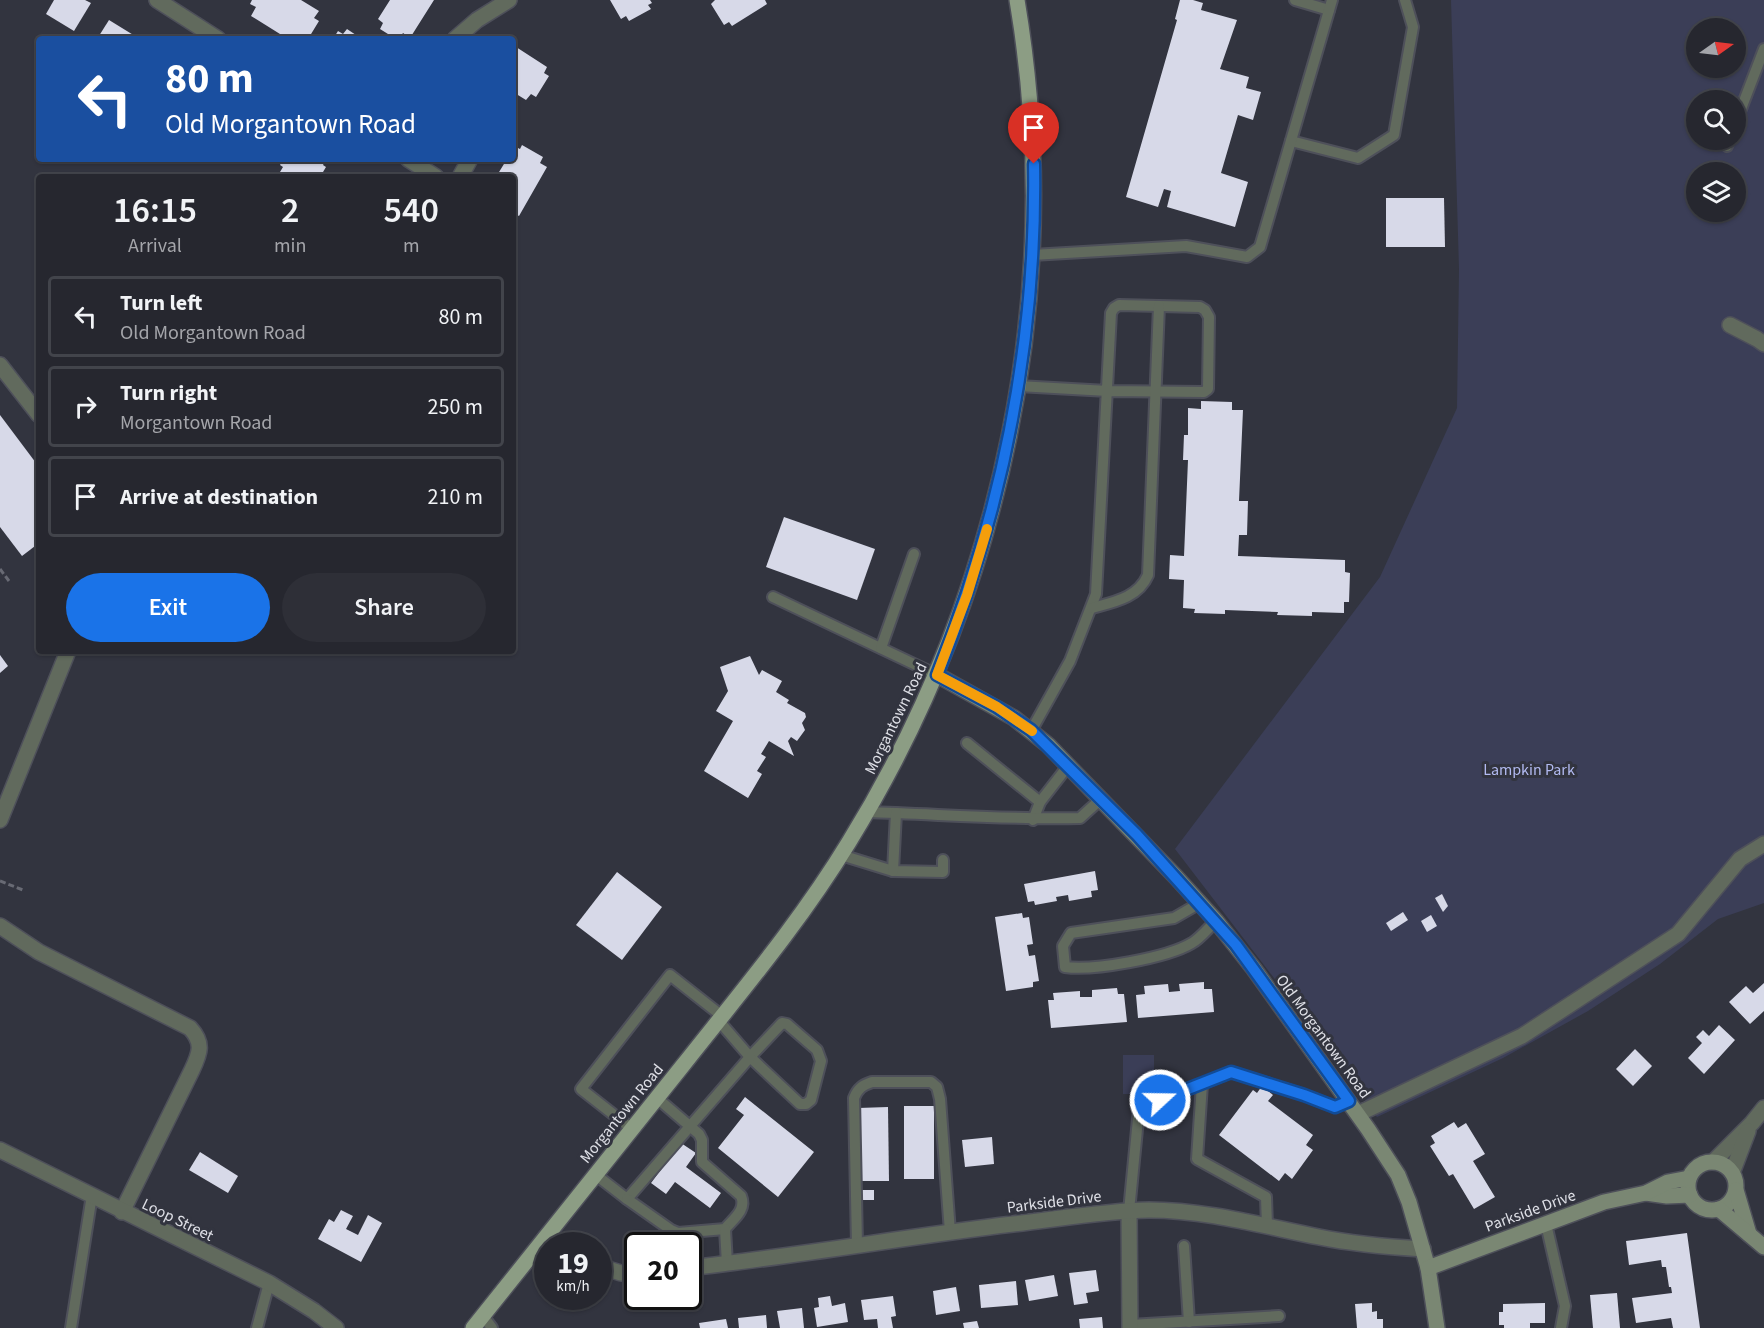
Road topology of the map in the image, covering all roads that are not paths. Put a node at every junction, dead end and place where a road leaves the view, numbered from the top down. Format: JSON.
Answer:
{"nodes":[{"id":1,"x":157,"y":0,"type":"edge"},
{"id":2,"x":508,"y":0,"type":"edge"},
{"id":3,"x":1017,"y":0,"type":"edge"},
{"id":4,"x":1295,"y":0,"type":"edge"},
{"id":5,"x":1405,"y":0,"type":"edge"},
{"id":6,"x":1330,"y":5,"type":"edge"},
{"id":7,"x":213,"y":36,"type":"edge"},
{"id":8,"x":458,"y":36,"type":"edge"},
{"id":9,"x":1764,"y":49,"type":"edge"},
{"id":10,"x":1746,"y":97,"type":"edge"},
{"id":11,"x":1291,"y":141,"type":"junction"},
{"id":12,"x":413,"y":162,"type":"edge"},
{"id":13,"x":431,"y":174,"type":"edge"},
{"id":14,"x":1032,"y":255,"type":"junction"},
{"id":15,"x":1159,"y":306,"type":"junction"},
{"id":16,"x":1730,"y":326,"type":"dead end"},
{"id":17,"x":1764,"y":344,"type":"edge"},
{"id":18,"x":0,"y":365,"type":"edge"},
{"id":19,"x":1018,"y":386,"type":"junction"},
{"id":20,"x":1108,"y":391,"type":"junction"},
{"id":21,"x":1156,"y":391,"type":"junction"},
{"id":22,"x":36,"y":411,"type":"edge"},
{"id":23,"x":914,"y":554,"type":"dead end"},
{"id":24,"x":773,"y":597,"type":"dead end"},
{"id":25,"x":1092,"y":608,"type":"junction"},
{"id":26,"x":881,"y":648,"type":"junction"},
{"id":27,"x":67,"y":654,"type":"edge"},
{"id":28,"x":937,"y":675,"type":"junction"},
{"id":29,"x":1031,"y":730,"type":"junction"},
{"id":30,"x":967,"y":743,"type":"dead end"},
{"id":31,"x":1068,"y":766,"type":"junction"},
{"id":32,"x":1101,"y":799,"type":"junction"},
{"id":33,"x":1040,"y":802,"type":"junction"},
{"id":34,"x":867,"y":812,"type":"junction"},
{"id":35,"x":896,"y":813,"type":"junction"},
{"id":36,"x":0,"y":820,"type":"edge"},
{"id":37,"x":1033,"y":820,"type":"junction"},
{"id":38,"x":1764,"y":844,"type":"edge"},
{"id":39,"x":841,"y":855,"type":"junction"},
{"id":40,"x":943,"y":860,"type":"dead end"},
{"id":41,"x":893,"y":871,"type":"junction"},
{"id":42,"x":1200,"y":903,"type":"junction"},
{"id":43,"x":1216,"y":921,"type":"junction"},
{"id":44,"x":0,"y":926,"type":"edge"},
{"id":45,"x":721,"y":1018,"type":"junction"},
{"id":46,"x":750,"y":1057,"type":"junction"},
{"id":47,"x":1202,"y":1084,"type":"junction"},
{"id":48,"x":657,"y":1098,"type":"junction"},
{"id":49,"x":1349,"y":1101,"type":"junction"},
{"id":50,"x":1764,"y":1108,"type":"edge"},
{"id":51,"x":1358,"y":1114,"type":"junction"},
{"id":52,"x":1752,"y":1123,"type":"junction"},
{"id":53,"x":690,"y":1126,"type":"junction"},
{"id":54,"x":632,"y":1129,"type":"junction"},
{"id":55,"x":0,"y":1150,"type":"edge"},
{"id":56,"x":1713,"y":1162,"type":"junction"},
{"id":57,"x":1732,"y":1173,"type":"junction"},
{"id":58,"x":596,"y":1175,"type":"junction"},
{"id":59,"x":1689,"y":1178,"type":"junction"},
{"id":60,"x":1736,"y":1190,"type":"junction"},
{"id":61,"x":1646,"y":1193,"type":"junction"},
{"id":62,"x":92,"y":1195,"type":"junction"},
{"id":63,"x":1690,"y":1195,"type":"junction"},
{"id":64,"x":627,"y":1199,"type":"junction"},
{"id":65,"x":1719,"y":1209,"type":"junction"},
{"id":66,"x":1129,"y":1211,"type":"junction"},
{"id":67,"x":122,"y":1212,"type":"junction"},
{"id":68,"x":1546,"y":1224,"type":"junction"},
{"id":69,"x":1267,"y":1226,"type":"junction"},
{"id":70,"x":725,"y":1229,"type":"junction"},
{"id":71,"x":559,"y":1232,"type":"edge"},
{"id":72,"x":950,"y":1232,"type":"junction"},
{"id":73,"x":1749,"y":1234,"type":"junction"},
{"id":74,"x":857,"y":1245,"type":"junction"},
{"id":75,"x":1184,"y":1246,"type":"dead end"},
{"id":76,"x":1764,"y":1247,"type":"edge"},
{"id":77,"x":1423,"y":1249,"type":"junction"},
{"id":78,"x":534,"y":1263,"type":"edge"},
{"id":79,"x":727,"y":1264,"type":"junction"},
{"id":80,"x":702,"y":1267,"type":"edge"},
{"id":81,"x":1428,"y":1268,"type":"junction"},
{"id":82,"x":269,"y":1283,"type":"junction"},
{"id":83,"x":1279,"y":1316,"type":"dead end"},
{"id":84,"x":1189,"y":1322,"type":"junction"},
{"id":85,"x":483,"y":1324,"type":"edge"},
{"id":86,"x":1130,"y":1327,"type":"edge"},
{"id":87,"x":70,"y":1328,"type":"edge"},
{"id":88,"x":257,"y":1328,"type":"edge"},
{"id":89,"x":336,"y":1328,"type":"edge"},
{"id":90,"x":1437,"y":1328,"type":"edge"},
{"id":91,"x":1561,"y":1328,"type":"edge"}],
"edges":[{"from":1,"to":7,"type":"street"},
{"from":2,"to":8,"type":"street"},
{"from":3,"to":14,"type":"main road","name":"Morgantown Road"},
{"from":4,"to":6,"type":"lane"},
{"from":5,"to":11,"type":"lane"},
{"from":6,"to":11,"type":"lane"},
{"from":9,"to":10,"type":"lane"},
{"from":11,"to":14,"type":"lane"},
{"from":12,"to":13,"type":"street"},
{"from":14,"to":19,"type":"main road","name":"Morgantown Road"},
{"from":15,"to":20,"type":"lane"},
{"from":15,"to":21,"type":"lane"},
{"from":15,"to":21,"type":"lane"},
{"from":16,"to":17,"type":"street"},
{"from":18,"to":22,"type":"street"},
{"from":19,"to":20,"type":"lane"},
{"from":19,"to":28,"type":"main road","name":"Morgantown Road"},
{"from":20,"to":21,"type":"lane"},
{"from":20,"to":25,"type":"lane"},
{"from":21,"to":25,"type":"lane"},
{"from":23,"to":26,"type":"lane"},
{"from":24,"to":26,"type":"lane"},
{"from":25,"to":29,"type":"lane"},
{"from":26,"to":28,"type":"lane"},
{"from":27,"to":36,"type":"street"},
{"from":28,"to":29,"type":"street","name":"Old Morgantown Road"},
{"from":28,"to":34,"type":"main road","name":"Morgantown Road"},
{"from":29,"to":31,"type":"street","name":"Old Morgantown Road"},
{"from":30,"to":33,"type":"lane"},
{"from":31,"to":32,"type":"street","name":"Old Morgantown Road"},
{"from":31,"to":33,"type":"lane"},
{"from":32,"to":37,"type":"lane"},
{"from":32,"to":42,"type":"street","name":"Old Morgantown Road"},
{"from":33,"to":37,"type":"lane"},
{"from":34,"to":35,"type":"lane"},
{"from":34,"to":39,"type":"main road","name":"Morgantown Road"},
{"from":35,"to":37,"type":"lane"},
{"from":35,"to":41,"type":"lane"},
{"from":38,"to":51,"type":"street"},
{"from":39,"to":41,"type":"lane"},
{"from":39,"to":45,"type":"main road","name":"Morgantown Road"},
{"from":40,"to":41,"type":"lane"},
{"from":42,"to":43,"type":"street","name":"Old Morgantown Road"},
{"from":42,"to":43,"type":"lane"},
{"from":43,"to":49,"type":"street","name":"Old Morgantown Road"},
{"from":44,"to":67,"type":"street"},
{"from":45,"to":46,"type":"lane"},
{"from":45,"to":48,"type":"main road","name":"Morgantown Road"},
{"from":45,"to":54,"type":"lane"},
{"from":46,"to":46,"type":"lane"},
{"from":46,"to":53,"type":"lane"},
{"from":47,"to":49,"type":"lane"},
{"from":47,"to":66,"type":"lane"},
{"from":47,"to":69,"type":"lane"},
{"from":48,"to":53,"type":"lane"},
{"from":48,"to":54,"type":"main road","name":"Morgantown Road"},
{"from":49,"to":51,"type":"street","name":"Old Morgantown Road"},
{"from":50,"to":52,"type":"street","name":"Parkside Drive"},
{"from":51,"to":77,"type":"street","name":"Old Morgantown Road"},
{"from":52,"to":56,"type":"street","name":"Parkside Drive"},
{"from":52,"to":57,"type":"street","name":"Parkside Drive"},
{"from":53,"to":64,"type":"lane"},
{"from":53,"to":70,"type":"lane"},
{"from":54,"to":58,"type":"main road","name":"Morgantown Road"},
{"from":55,"to":62,"type":"street","name":"Loop Street"},
{"from":56,"to":57,"type":"street"},
{"from":56,"to":59,"type":"street","name":"Parkside Drive"},
{"from":57,"to":60,"type":"street"},
{"from":58,"to":64,"type":"lane"},
{"from":58,"to":71,"type":"main road","name":"Morgantown Road"},
{"from":59,"to":61,"type":"street","name":"Parkside Drive"},
{"from":59,"to":63,"type":"street"},
{"from":60,"to":65,"type":"street"},
{"from":60,"to":73,"type":"street"},
{"from":61,"to":63,"type":"street","name":"Parkside Drive"},
{"from":61,"to":68,"type":"street","name":"Parkside Drive"},
{"from":62,"to":67,"type":"street","name":"Loop Street"},
{"from":62,"to":87,"type":"lane"},
{"from":63,"to":65,"type":"street"},
{"from":64,"to":70,"type":"lane"},
{"from":65,"to":73,"type":"street"},
{"from":66,"to":69,"type":"street","name":"Parkside Drive"},
{"from":66,"to":72,"type":"street","name":"Parkside Drive"},
{"from":66,"to":86,"type":"street"},
{"from":67,"to":82,"type":"street","name":"Loop Street"},
{"from":68,"to":81,"type":"street","name":"Parkside Drive"},
{"from":68,"to":91,"type":"lane"},
{"from":69,"to":77,"type":"street","name":"Parkside Drive"},
{"from":70,"to":79,"type":"lane"},
{"from":72,"to":74,"type":"street","name":"Parkside Drive"},
{"from":72,"to":74,"type":"lane"},
{"from":73,"to":76,"type":"street"},
{"from":74,"to":79,"type":"street","name":"Parkside Drive"},
{"from":75,"to":84,"type":"lane"},
{"from":77,"to":81,"type":"street","name":"Old Morgantown Road"},
{"from":78,"to":85,"type":"main road","name":"Morgantown Road"},
{"from":79,"to":80,"type":"street","name":"Parkside Drive"},
{"from":81,"to":90,"type":"street","name":"Old Morgantown Road"},
{"from":82,"to":88,"type":"lane"},
{"from":82,"to":89,"type":"street","name":"Loop Street"},
{"from":83,"to":84,"type":"lane"},
{"from":84,"to":86,"type":"lane"}]}
